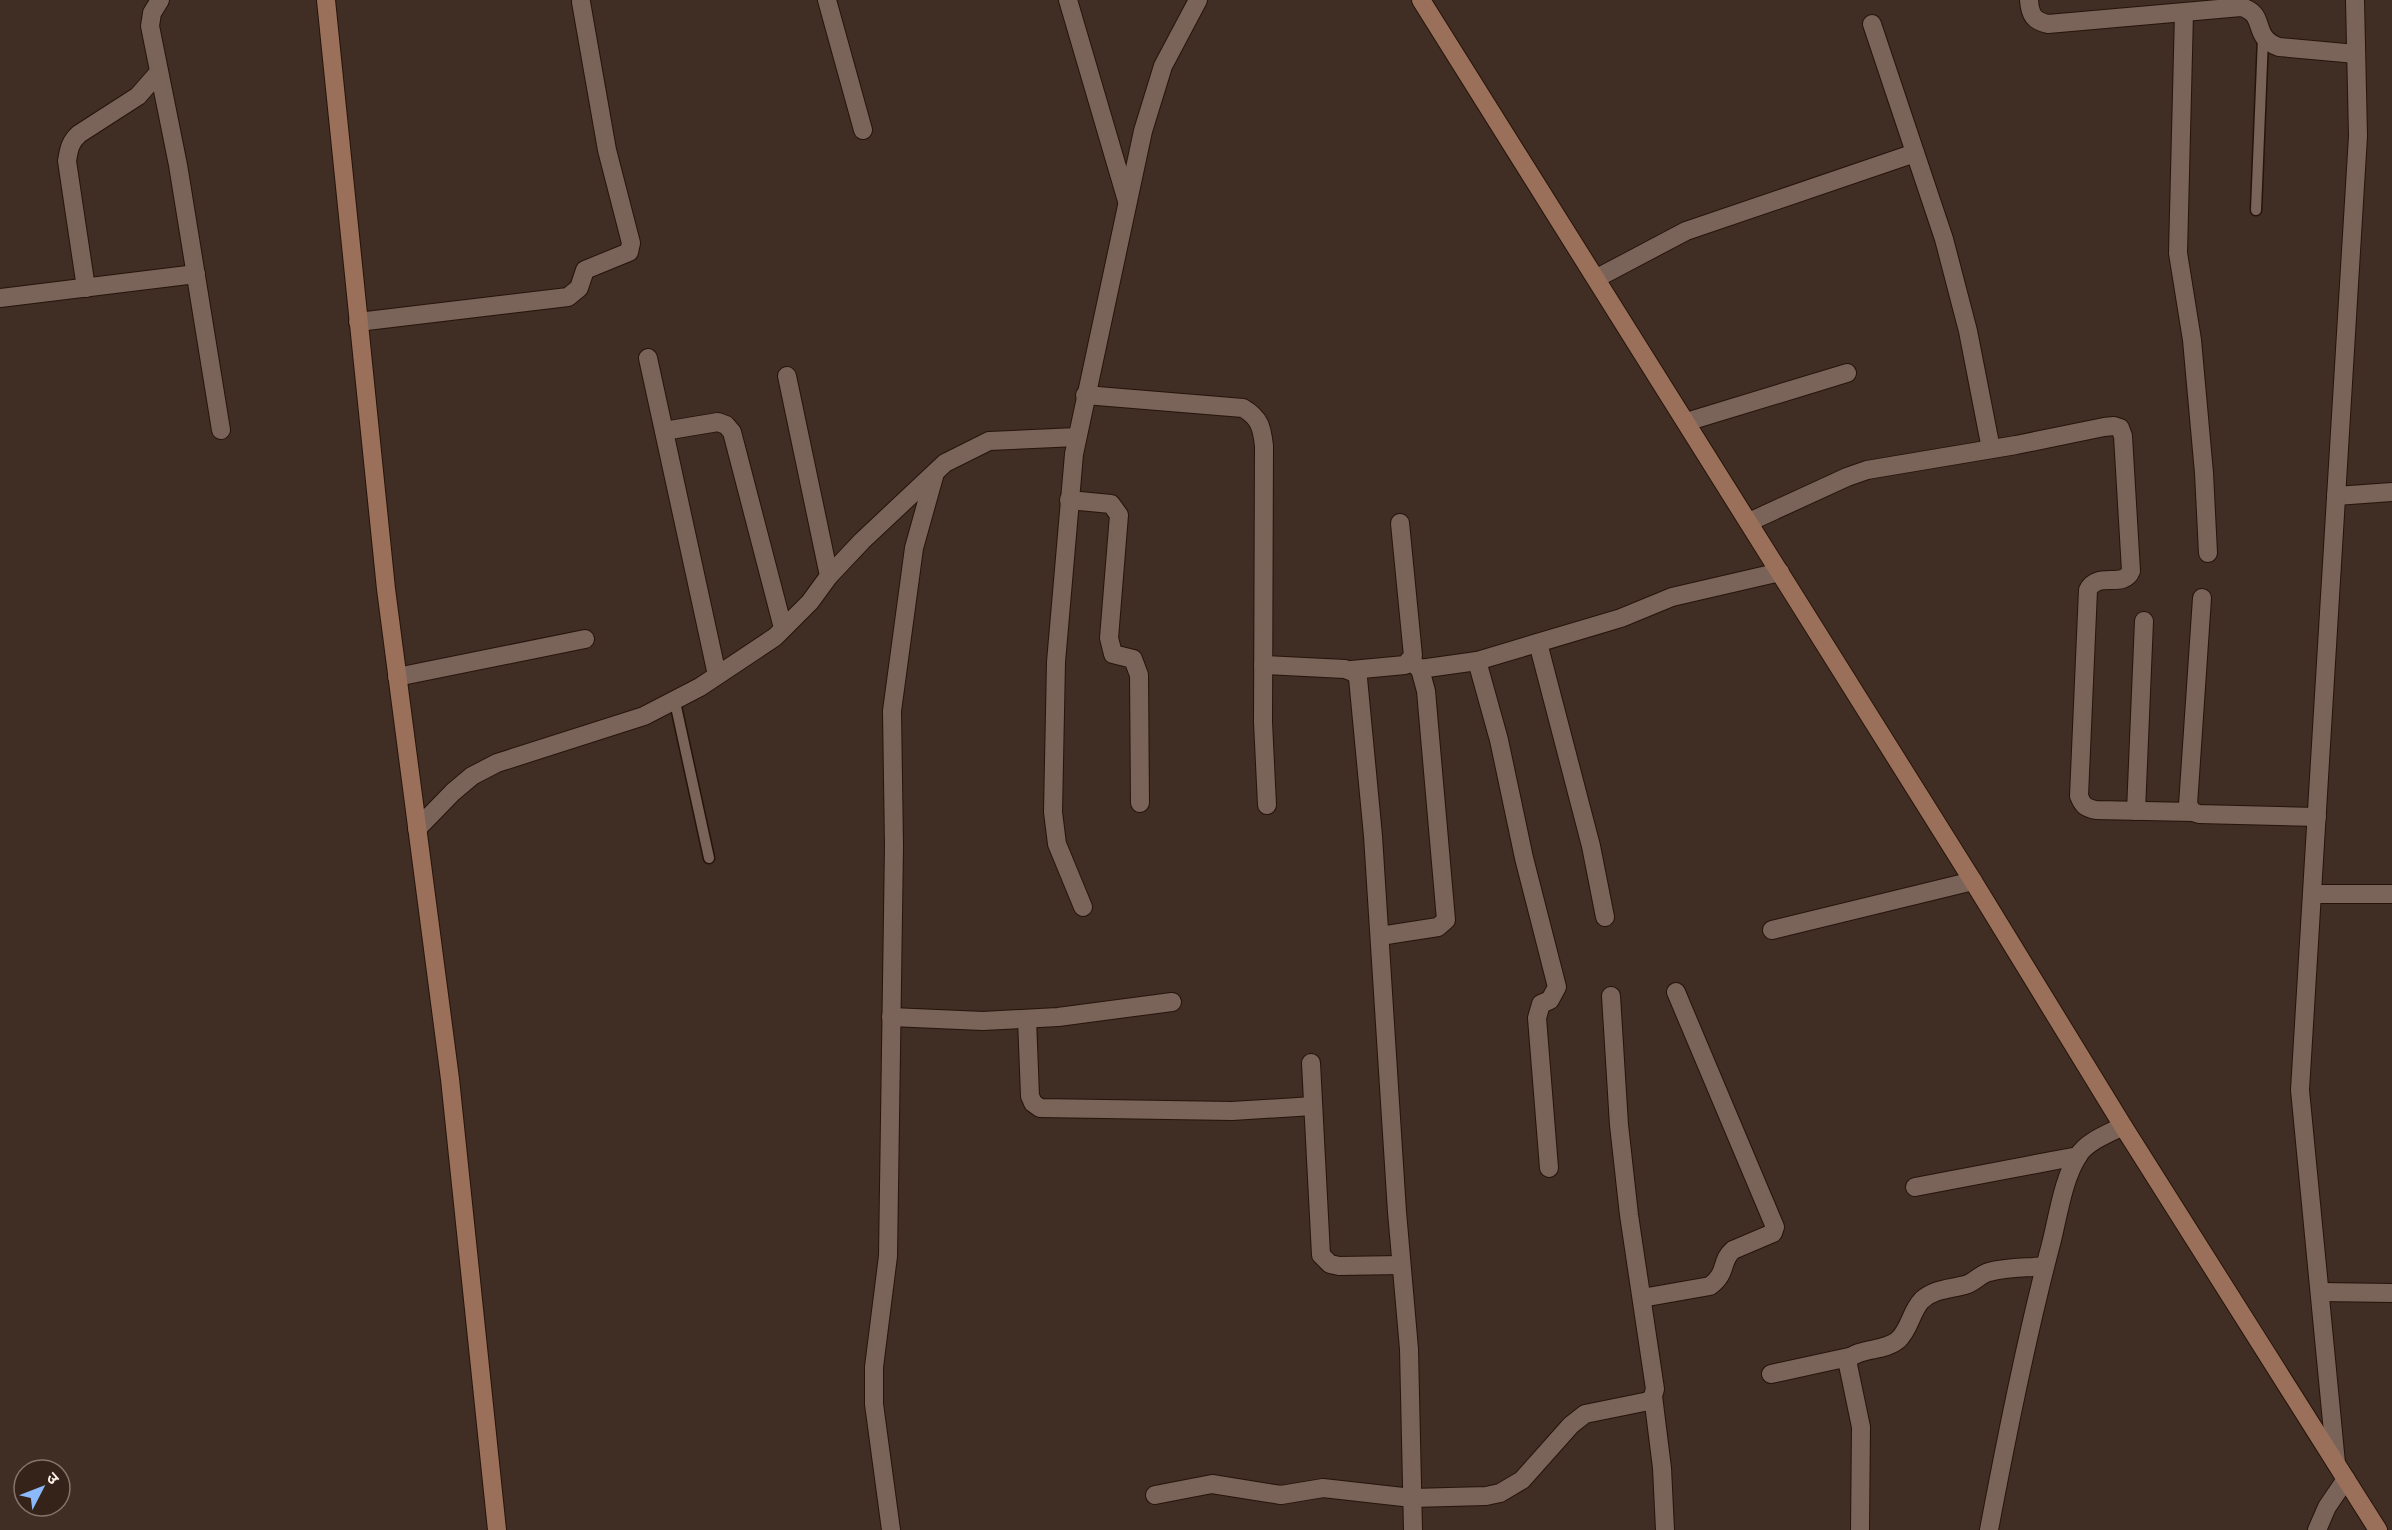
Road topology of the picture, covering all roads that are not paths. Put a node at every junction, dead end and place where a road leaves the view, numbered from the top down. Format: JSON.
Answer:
{"nodes":[{"id":1,"x":160,"y":0,"type":"edge"},
{"id":2,"x":326,"y":0,"type":"edge"},
{"id":3,"x":826,"y":0,"type":"edge"},
{"id":4,"x":1068,"y":0,"type":"edge"},
{"id":5,"x":1198,"y":0,"type":"edge"},
{"id":6,"x":1421,"y":0,"type":"edge"},
{"id":7,"x":2029,"y":0,"type":"edge"},
{"id":8,"x":2355,"y":0,"type":"edge"},
{"id":9,"x":581,"y":2,"type":"dead end"},
{"id":10,"x":2184,"y":13,"type":"junction"},
{"id":11,"x":1872,"y":24,"type":"dead end"},
{"id":12,"x":2263,"y":38,"type":"junction"},
{"id":13,"x":2356,"y":54,"type":"junction"},
{"id":14,"x":159,"y":72,"type":"junction"},
{"id":15,"x":862,"y":130,"type":"dead end"},
{"id":16,"x":1915,"y":153,"type":"junction"},
{"id":17,"x":1128,"y":206,"type":"junction"},
{"id":18,"x":2256,"y":210,"type":"dead end"},
{"id":19,"x":196,"y":274,"type":"junction"},
{"id":20,"x":1597,"y":278,"type":"junction"},
{"id":21,"x":86,"y":288,"type":"junction"},
{"id":22,"x":0,"y":298,"type":"edge"},
{"id":23,"x":358,"y":322,"type":"junction"},
{"id":24,"x":648,"y":358,"type":"dead end"},
{"id":25,"x":1847,"y":373,"type":"dead end"},
{"id":26,"x":787,"y":376,"type":"dead end"},
{"id":27,"x":1085,"y":395,"type":"junction"},
{"id":28,"x":1686,"y":422,"type":"junction"},
{"id":29,"x":221,"y":430,"type":"dead end"},
{"id":30,"x":664,"y":430,"type":"junction"},
{"id":31,"x":1077,"y":437,"type":"junction"},
{"id":32,"x":1990,"y":449,"type":"junction"},
{"id":33,"x":935,"y":473,"type":"junction"},
{"id":34,"x":2392,"y":492,"type":"edge"},
{"id":35,"x":2336,"y":496,"type":"junction"},
{"id":36,"x":1069,"y":500,"type":"junction"},
{"id":37,"x":1749,"y":522,"type":"junction"},
{"id":38,"x":1400,"y":523,"type":"dead end"},
{"id":39,"x":2208,"y":553,"type":"dead end"},
{"id":40,"x":1780,"y":573,"type":"junction"},
{"id":41,"x":829,"y":576,"type":"junction"},
{"id":42,"x":2202,"y":598,"type":"dead end"},
{"id":43,"x":2144,"y":621,"type":"dead end"},
{"id":44,"x":783,"y":628,"type":"junction"},
{"id":45,"x":585,"y":639,"type":"dead end"},
{"id":46,"x":1538,"y":644,"type":"junction"},
{"id":47,"x":1477,"y":661,"type":"junction"},
{"id":48,"x":1263,"y":665,"type":"junction"},
{"id":49,"x":1415,"y":665,"type":"junction"},
{"id":50,"x":1350,"y":670,"type":"junction"},
{"id":51,"x":717,"y":675,"type":"junction"},
{"id":52,"x":397,"y":677,"type":"junction"},
{"id":53,"x":675,"y":702,"type":"junction"},
{"id":54,"x":1140,"y":803,"type":"dead end"},
{"id":55,"x":1267,"y":805,"type":"dead end"},
{"id":56,"x":2136,"y":811,"type":"junction"},
{"id":57,"x":2193,"y":812,"type":"junction"},
{"id":58,"x":2317,"y":817,"type":"junction"},
{"id":59,"x":417,"y":829,"type":"junction"},
{"id":60,"x":709,"y":858,"type":"dead end"},
{"id":61,"x":1973,"y":881,"type":"junction"},
{"id":62,"x":2312,"y":894,"type":"junction"},
{"id":63,"x":2392,"y":894,"type":"edge"},
{"id":64,"x":1083,"y":907,"type":"dead end"},
{"id":65,"x":1605,"y":917,"type":"dead end"},
{"id":66,"x":1772,"y":930,"type":"dead end"},
{"id":67,"x":1380,"y":936,"type":"junction"},
{"id":68,"x":1676,"y":992,"type":"dead end"},
{"id":69,"x":1611,"y":996,"type":"dead end"},
{"id":70,"x":1172,"y":1002,"type":"dead end"},
{"id":71,"x":891,"y":1017,"type":"junction"},
{"id":72,"x":1027,"y":1019,"type":"junction"},
{"id":73,"x":1311,"y":1064,"type":"dead end"},
{"id":74,"x":1313,"y":1106,"type":"junction"},
{"id":75,"x":2123,"y":1126,"type":"junction"},
{"id":76,"x":2078,"y":1156,"type":"junction"},
{"id":77,"x":1549,"y":1168,"type":"dead end"},
{"id":78,"x":1915,"y":1187,"type":"dead end"},
{"id":79,"x":1401,"y":1265,"type":"junction"},
{"id":80,"x":2045,"y":1266,"type":"junction"},
{"id":81,"x":2320,"y":1292,"type":"junction"},
{"id":82,"x":2392,"y":1293,"type":"edge"},
{"id":83,"x":1642,"y":1298,"type":"junction"},
{"id":84,"x":1849,"y":1357,"type":"junction"},
{"id":85,"x":1771,"y":1374,"type":"dead end"},
{"id":86,"x":1653,"y":1396,"type":"junction"},
{"id":87,"x":2336,"y":1463,"type":"junction"},
{"id":88,"x":2346,"y":1479,"type":"junction"},
{"id":89,"x":1155,"y":1495,"type":"dead end"},
{"id":90,"x":1413,"y":1498,"type":"junction"},
{"id":91,"x":497,"y":1530,"type":"edge"},
{"id":92,"x":891,"y":1530,"type":"edge"},
{"id":93,"x":1413,"y":1530,"type":"edge"},
{"id":94,"x":1665,"y":1530,"type":"edge"},
{"id":95,"x":1860,"y":1530,"type":"edge"},
{"id":96,"x":1989,"y":1530,"type":"edge"},
{"id":97,"x":2318,"y":1530,"type":"edge"},
{"id":98,"x":2378,"y":1530,"type":"edge"}],
"edges":[{"from":1,"to":14,"type":"street"},
{"from":2,"to":23,"type":"main road"},
{"from":3,"to":15,"type":"street"},
{"from":4,"to":17,"type":"street"},
{"from":5,"to":17,"type":"street"},
{"from":6,"to":20,"type":"main road"},
{"from":7,"to":10,"type":"street"},
{"from":8,"to":13,"type":"street"},
{"from":9,"to":23,"type":"street"},
{"from":10,"to":12,"type":"street"},
{"from":10,"to":39,"type":"street"},
{"from":11,"to":16,"type":"street"},
{"from":12,"to":13,"type":"street"},
{"from":12,"to":18,"type":"lane"},
{"from":13,"to":35,"type":"street"},
{"from":14,"to":19,"type":"street"},
{"from":14,"to":21,"type":"street"},
{"from":16,"to":20,"type":"street"},
{"from":16,"to":32,"type":"street"},
{"from":17,"to":27,"type":"street"},
{"from":19,"to":21,"type":"street"},
{"from":19,"to":29,"type":"street"},
{"from":20,"to":28,"type":"main road"},
{"from":21,"to":22,"type":"street"},
{"from":23,"to":52,"type":"main road"},
{"from":24,"to":30,"type":"street"},
{"from":25,"to":28,"type":"street"},
{"from":26,"to":41,"type":"street"},
{"from":27,"to":31,"type":"street"},
{"from":27,"to":48,"type":"street"},
{"from":28,"to":37,"type":"main road"},
{"from":30,"to":44,"type":"street"},
{"from":30,"to":51,"type":"street"},
{"from":31,"to":33,"type":"street"},
{"from":31,"to":36,"type":"street"},
{"from":32,"to":37,"type":"street"},
{"from":32,"to":56,"type":"street"},
{"from":33,"to":41,"type":"street"},
{"from":33,"to":71,"type":"street"},
{"from":34,"to":35,"type":"street"},
{"from":35,"to":58,"type":"street"},
{"from":36,"to":54,"type":"street"},
{"from":36,"to":64,"type":"street"},
{"from":37,"to":40,"type":"main road"},
{"from":38,"to":49,"type":"street"},
{"from":40,"to":46,"type":"street"},
{"from":40,"to":61,"type":"main road"},
{"from":41,"to":44,"type":"street"},
{"from":42,"to":57,"type":"street"},
{"from":43,"to":56,"type":"street"},
{"from":44,"to":51,"type":"street"},
{"from":45,"to":52,"type":"street"},
{"from":46,"to":47,"type":"street"},
{"from":46,"to":65,"type":"street"},
{"from":47,"to":49,"type":"street"},
{"from":47,"to":77,"type":"street"},
{"from":48,"to":50,"type":"street"},
{"from":48,"to":55,"type":"street"},
{"from":49,"to":50,"type":"street"},
{"from":49,"to":67,"type":"street"},
{"from":50,"to":67,"type":"street"},
{"from":51,"to":53,"type":"street"},
{"from":52,"to":59,"type":"main road"},
{"from":53,"to":59,"type":"street"},
{"from":53,"to":60,"type":"lane"},
{"from":56,"to":57,"type":"street"},
{"from":57,"to":58,"type":"street"},
{"from":58,"to":62,"type":"street"},
{"from":59,"to":91,"type":"main road"},
{"from":61,"to":66,"type":"street"},
{"from":61,"to":75,"type":"main road"},
{"from":62,"to":63,"type":"street"},
{"from":62,"to":81,"type":"street"},
{"from":67,"to":79,"type":"street"},
{"from":68,"to":83,"type":"street"},
{"from":69,"to":83,"type":"street"},
{"from":70,"to":72,"type":"street"},
{"from":71,"to":72,"type":"street"},
{"from":71,"to":92,"type":"street"},
{"from":72,"to":74,"type":"street"},
{"from":73,"to":74,"type":"street"},
{"from":74,"to":79,"type":"street"},
{"from":75,"to":76,"type":"street"},
{"from":75,"to":87,"type":"main road"},
{"from":76,"to":78,"type":"street"},
{"from":76,"to":80,"type":"street"},
{"from":79,"to":90,"type":"street"},
{"from":80,"to":84,"type":"street"},
{"from":80,"to":96,"type":"street"},
{"from":81,"to":82,"type":"street"},
{"from":81,"to":87,"type":"street"},
{"from":83,"to":86,"type":"street"},
{"from":84,"to":85,"type":"street"},
{"from":84,"to":95,"type":"street"},
{"from":86,"to":90,"type":"street"},
{"from":86,"to":94,"type":"street"},
{"from":87,"to":88,"type":"main road"},
{"from":88,"to":97,"type":"street"},
{"from":88,"to":98,"type":"main road"},
{"from":89,"to":90,"type":"street"},
{"from":90,"to":93,"type":"street"}]}
